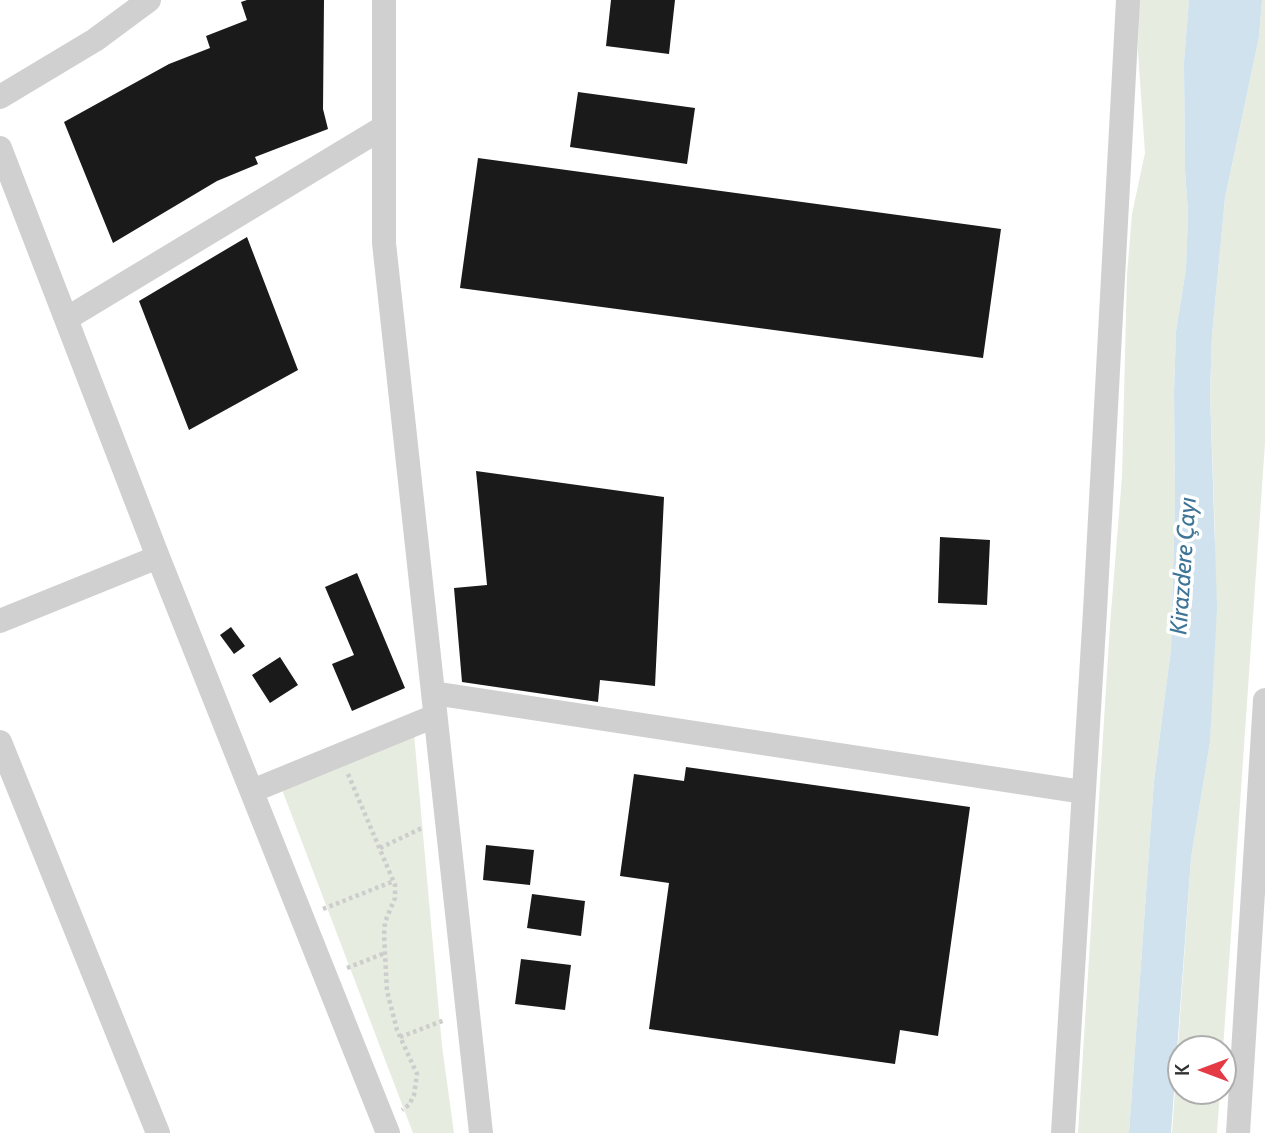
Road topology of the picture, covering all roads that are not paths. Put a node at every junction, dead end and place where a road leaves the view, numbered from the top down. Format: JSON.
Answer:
{"nodes":[{"id":1,"x":149,"y":0,"type":"edge"},
{"id":2,"x":384,"y":0,"type":"edge"},
{"id":3,"x":1128,"y":0,"type":"edge"},
{"id":4,"x":0,"y":97,"type":"edge"},
{"id":5,"x":384,"y":127,"type":"junction"},
{"id":6,"x":0,"y":148,"type":"edge"},
{"id":7,"x":66,"y":319,"type":"junction"},
{"id":8,"x":158,"y":557,"type":"junction"},
{"id":9,"x":0,"y":621,"type":"edge"},
{"id":10,"x":1265,"y":700,"type":"edge"},
{"id":11,"x":434,"y":704,"type":"junction"},
{"id":12,"x":0,"y":742,"type":"edge"},
{"id":13,"x":252,"y":791,"type":"junction"},
{"id":14,"x":1083,"y":792,"type":"junction"},
{"id":15,"x":382,"y":1128,"type":"edge"},
{"id":16,"x":158,"y":1133,"type":"edge"},
{"id":17,"x":481,"y":1133,"type":"edge"},
{"id":18,"x":1063,"y":1133,"type":"edge"},
{"id":19,"x":1238,"y":1133,"type":"edge"}],
"edges":[{"from":1,"to":4,"type":"street"},
{"from":2,"to":5,"type":"street"},
{"from":3,"to":14,"type":"street"},
{"from":5,"to":7,"type":"street"},
{"from":5,"to":11,"type":"street"},
{"from":6,"to":7,"type":"street"},
{"from":7,"to":8,"type":"street"},
{"from":8,"to":9,"type":"street"},
{"from":8,"to":13,"type":"street"},
{"from":10,"to":19,"type":"street"},
{"from":11,"to":13,"type":"street"},
{"from":11,"to":14,"type":"street"},
{"from":11,"to":17,"type":"street"},
{"from":12,"to":16,"type":"street"},
{"from":13,"to":15,"type":"street"},
{"from":14,"to":18,"type":"street"}]}
